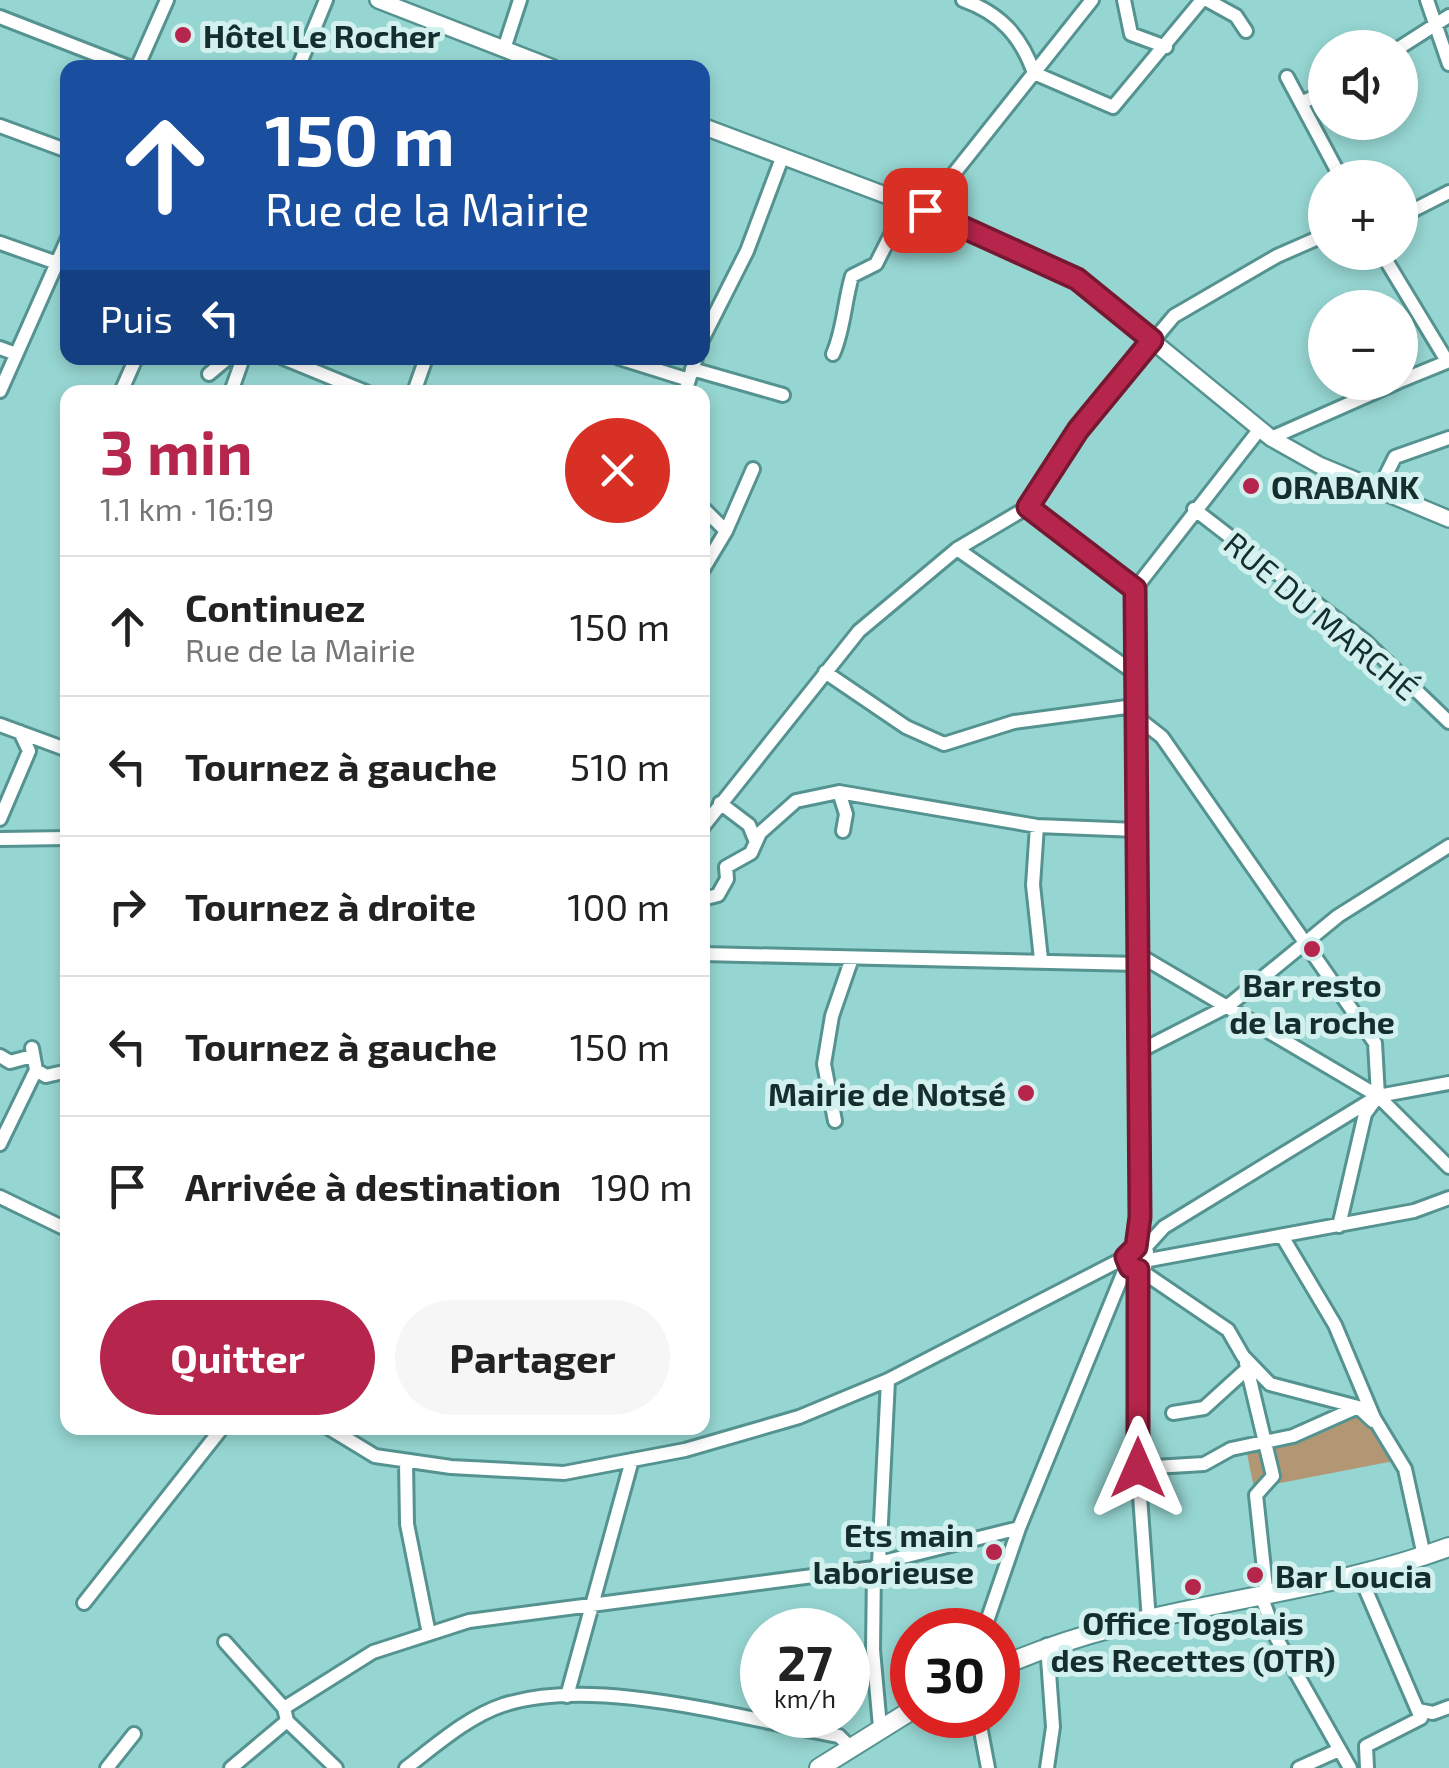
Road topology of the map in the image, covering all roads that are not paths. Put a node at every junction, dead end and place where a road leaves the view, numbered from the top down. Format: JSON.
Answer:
{"nodes":[{"id":1,"x":167,"y":0,"type":"edge"},
{"id":2,"x":326,"y":0,"type":"edge"},
{"id":3,"x":378,"y":0,"type":"edge"},
{"id":4,"x":520,"y":0,"type":"edge"},
{"id":5,"x":963,"y":0,"type":"edge"},
{"id":6,"x":1092,"y":0,"type":"edge"},
{"id":7,"x":1124,"y":0,"type":"edge"},
{"id":8,"x":1204,"y":0,"type":"edge"},
{"id":9,"x":1427,"y":0,"type":"edge"},
{"id":10,"x":1449,"y":16,"type":"edge"},
{"id":11,"x":0,"y":17,"type":"edge"},
{"id":12,"x":1435,"y":24,"type":"junction"},
{"id":13,"x":1246,"y":32,"type":"dead end"},
{"id":14,"x":1418,"y":36,"type":"edge"},
{"id":15,"x":1166,"y":47,"type":"junction"},
{"id":16,"x":504,"y":48,"type":"junction"},
{"id":17,"x":113,"y":60,"type":"edge"},
{"id":18,"x":138,"y":60,"type":"edge"},
{"id":19,"x":301,"y":60,"type":"edge"},
{"id":20,"x":532,"y":60,"type":"edge"},
{"id":21,"x":1449,"y":64,"type":"edge"},
{"id":22,"x":1034,"y":73,"type":"junction"},
{"id":23,"x":1287,"y":77,"type":"dead end"},
{"id":24,"x":1308,"y":100,"type":"edge"},
{"id":25,"x":1301,"y":103,"type":"junction"},
{"id":26,"x":0,"y":126,"type":"edge"},
{"id":27,"x":710,"y":129,"type":"edge"},
{"id":28,"x":60,"y":148,"type":"edge"},
{"id":29,"x":782,"y":158,"type":"junction"},
{"id":30,"x":1331,"y":160,"type":"edge"},
{"id":31,"x":1449,"y":192,"type":"edge"},
{"id":32,"x":906,"y":203,"type":"junction"},
{"id":33,"x":1418,"y":208,"type":"edge"},
{"id":34,"x":925,"y":210,"type":"junction"},
{"id":35,"x":1308,"y":242,"type":"edge"},
{"id":36,"x":0,"y":243,"type":"edge"},
{"id":37,"x":60,"y":260,"type":"edge"},
{"id":38,"x":60,"y":262,"type":"edge"},
{"id":39,"x":1392,"y":270,"type":"edge"},
{"id":40,"x":710,"y":301,"type":"edge"},
{"id":41,"x":718,"y":304,"type":"junction"},
{"id":42,"x":710,"y":322,"type":"edge"},
{"id":43,"x":1152,"y":340,"type":"junction"},
{"id":44,"x":0,"y":348,"type":"edge"},
{"id":45,"x":16,"y":354,"type":"junction"},
{"id":46,"x":833,"y":354,"type":"dead end"},
{"id":47,"x":1448,"y":361,"type":"edge"},
{"id":48,"x":220,"y":365,"type":"edge"},
{"id":49,"x":300,"y":365,"type":"edge"},
{"id":50,"x":649,"y":365,"type":"edge"},
{"id":51,"x":209,"y":374,"type":"dead end"},
{"id":52,"x":1418,"y":374,"type":"edge"},
{"id":53,"x":691,"y":375,"type":"edge"},
{"id":54,"x":349,"y":385,"type":"edge"},
{"id":55,"x":0,"y":391,"type":"edge"},
{"id":56,"x":783,"y":395,"type":"dead end"},
{"id":57,"x":1353,"y":400,"type":"edge"},
{"id":58,"x":1265,"y":434,"type":"junction"},
{"id":59,"x":1449,"y":438,"type":"edge"},
{"id":60,"x":753,"y":469,"type":"dead end"},
{"id":61,"x":1379,"y":489,"type":"junction"},
{"id":62,"x":1028,"y":507,"type":"junction"},
{"id":63,"x":1194,"y":509,"type":"junction"},
{"id":64,"x":710,"y":515,"type":"edge"},
{"id":65,"x":1449,"y":519,"type":"edge"},
{"id":66,"x":726,"y":531,"type":"junction"},
{"id":67,"x":957,"y":549,"type":"junction"},
{"id":68,"x":710,"y":558,"type":"edge"},
{"id":69,"x":1135,"y":589,"type":"junction"},
{"id":70,"x":1132,"y":671,"type":"junction"},
{"id":71,"x":825,"y":672,"type":"junction"},
{"id":72,"x":1134,"y":711,"type":"junction"},
{"id":73,"x":1449,"y":722,"type":"edge"},
{"id":74,"x":0,"y":725,"type":"edge"},
{"id":75,"x":20,"y":732,"type":"junction"},
{"id":76,"x":60,"y":747,"type":"edge"},
{"id":77,"x":839,"y":792,"type":"junction"},
{"id":78,"x":720,"y":804,"type":"junction"},
{"id":79,"x":710,"y":817,"type":"edge"},
{"id":80,"x":0,"y":819,"type":"edge"},
{"id":81,"x":1037,"y":826,"type":"junction"},
{"id":82,"x":1137,"y":830,"type":"junction"},
{"id":83,"x":843,"y":831,"type":"dead end"},
{"id":84,"x":60,"y":838,"type":"edge"},
{"id":85,"x":0,"y":839,"type":"edge"},
{"id":86,"x":756,"y":842,"type":"junction"},
{"id":87,"x":1449,"y":846,"type":"edge"},
{"id":88,"x":710,"y":896,"type":"edge"},
{"id":89,"x":1307,"y":944,"type":"junction"},
{"id":90,"x":710,"y":954,"type":"edge"},
{"id":91,"x":1042,"y":959,"type":"junction"},
{"id":92,"x":1139,"y":959,"type":"junction"},
{"id":93,"x":852,"y":961,"type":"junction"},
{"id":94,"x":1228,"y":1006,"type":"junction"},
{"id":95,"x":1138,"y":1052,"type":"junction"},
{"id":96,"x":0,"y":1056,"type":"edge"},
{"id":97,"x":33,"y":1058,"type":"junction"},
{"id":98,"x":60,"y":1073,"type":"edge"},
{"id":99,"x":1449,"y":1083,"type":"edge"},
{"id":100,"x":1378,"y":1096,"type":"junction"},
{"id":101,"x":835,"y":1121,"type":"dead end"},
{"id":102,"x":0,"y":1144,"type":"edge"},
{"id":103,"x":1449,"y":1167,"type":"edge"},
{"id":104,"x":0,"y":1197,"type":"edge"},
{"id":105,"x":1449,"y":1198,"type":"edge"},
{"id":106,"x":60,"y":1226,"type":"edge"},
{"id":107,"x":1339,"y":1226,"type":"junction"},
{"id":108,"x":1282,"y":1236,"type":"junction"},
{"id":109,"x":1137,"y":1259,"type":"junction"},
{"id":110,"x":1245,"y":1362,"type":"junction"},
{"id":111,"x":888,"y":1380,"type":"junction"},
{"id":112,"x":1358,"y":1407,"type":"junction"},
{"id":113,"x":1173,"y":1413,"type":"dead end"},
{"id":114,"x":1379,"y":1426,"type":"junction"},
{"id":115,"x":217,"y":1435,"type":"edge"},
{"id":116,"x":340,"y":1435,"type":"edge"},
{"id":117,"x":1264,"y":1442,"type":"junction"},
{"id":118,"x":632,"y":1460,"type":"junction"},
{"id":119,"x":406,"y":1462,"type":"junction"},
{"id":120,"x":1138,"y":1468,"type":"junction"},
{"id":121,"x":1019,"y":1528,"type":"junction"},
{"id":122,"x":1449,"y":1547,"type":"edge"},
{"id":123,"x":1424,"y":1556,"type":"junction"},
{"id":124,"x":877,"y":1566,"type":"junction"},
{"id":125,"x":1358,"y":1574,"type":"junction"},
{"id":126,"x":1264,"y":1597,"type":"junction"},
{"id":127,"x":84,"y":1604,"type":"dead end"},
{"id":128,"x":596,"y":1605,"type":"junction"},
{"id":129,"x":992,"y":1608,"type":"edge"},
{"id":130,"x":1148,"y":1621,"type":"junction"},
{"id":131,"x":429,"y":1634,"type":"junction"},
{"id":132,"x":225,"y":1642,"type":"dead end"},
{"id":133,"x":1048,"y":1645,"type":"junction"},
{"id":134,"x":1020,"y":1658,"type":"edge"},
{"id":135,"x":567,"y":1696,"type":"junction"},
{"id":136,"x":1449,"y":1707,"type":"edge"},
{"id":137,"x":1418,"y":1710,"type":"junction"},
{"id":138,"x":285,"y":1714,"type":"junction"},
{"id":139,"x":890,"y":1722,"type":"edge"},
{"id":140,"x":880,"y":1727,"type":"junction"},
{"id":141,"x":134,"y":1734,"type":"dead end"},
{"id":142,"x":982,"y":1738,"type":"edge"},
{"id":143,"x":848,"y":1746,"type":"junction"},
{"id":144,"x":1339,"y":1750,"type":"junction"},
{"id":145,"x":824,"y":1766,"type":"edge"},
{"id":146,"x":106,"y":1768,"type":"edge"},
{"id":147,"x":231,"y":1768,"type":"edge"},
{"id":148,"x":336,"y":1768,"type":"edge"},
{"id":149,"x":406,"y":1768,"type":"edge"},
{"id":150,"x":988,"y":1768,"type":"edge"},
{"id":151,"x":1047,"y":1768,"type":"edge"},
{"id":152,"x":1299,"y":1768,"type":"edge"},
{"id":153,"x":1350,"y":1768,"type":"edge"},
{"id":154,"x":1366,"y":1768,"type":"edge"}],
"edges":[{"from":1,"to":18,"type":"street"},
{"from":2,"to":19,"type":"street"},
{"from":3,"to":16,"type":"main road"},
{"from":4,"to":16,"type":"street"},
{"from":5,"to":22,"type":"street"},
{"from":6,"to":22,"type":"street"},
{"from":7,"to":15,"type":"street"},
{"from":8,"to":13,"type":"street"},
{"from":8,"to":15,"type":"street"},
{"from":9,"to":12,"type":"street"},
{"from":10,"to":12,"type":"street"},
{"from":11,"to":17,"type":"street"},
{"from":12,"to":14,"type":"street"},
{"from":12,"to":21,"type":"street"},
{"from":15,"to":22,"type":"street"},
{"from":16,"to":20,"type":"main road"},
{"from":22,"to":34,"type":"street"},
{"from":23,"to":25,"type":"street"},
{"from":24,"to":25,"type":"street"},
{"from":25,"to":30,"type":"street"},
{"from":26,"to":28,"type":"street"},
{"from":27,"to":29,"type":"main road"},
{"from":29,"to":32,"type":"main road"},
{"from":29,"to":41,"type":"street"},
{"from":31,"to":33,"type":"street"},
{"from":32,"to":34,"type":"main road"},
{"from":32,"to":46,"type":"street"},
{"from":34,"to":43,"type":"main road"},
{"from":35,"to":43,"type":"street"},
{"from":36,"to":37,"type":"street"},
{"from":38,"to":45,"type":"street"},
{"from":39,"to":47,"type":"street"},
{"from":40,"to":41,"type":"street"},
{"from":41,"to":42,"type":"street"},
{"from":43,"to":58,"type":"main road"},
{"from":43,"to":62,"type":"street"},
{"from":44,"to":45,"type":"street"},
{"from":45,"to":55,"type":"street"},
{"from":47,"to":52,"type":"street"},
{"from":48,"to":51,"type":"street"},
{"from":49,"to":54,"type":"street"},
{"from":50,"to":53,"type":"street"},
{"from":53,"to":56,"type":"street"},
{"from":57,"to":58,"type":"street"},
{"from":58,"to":61,"type":"main road"},
{"from":58,"to":63,"type":"street"},
{"from":59,"to":61,"type":"street"},
{"from":60,"to":66,"type":"street"},
{"from":61,"to":65,"type":"main road"},
{"from":62,"to":67,"type":"street"},
{"from":62,"to":69,"type":"street"},
{"from":63,"to":69,"type":"street"},
{"from":63,"to":73,"type":"street","name":"RUE DU MARCHÉ"},
{"from":64,"to":66,"type":"street"},
{"from":66,"to":68,"type":"street"},
{"from":67,"to":70,"type":"street"},
{"from":67,"to":71,"type":"street"},
{"from":69,"to":70,"type":"street"},
{"from":70,"to":72,"type":"street"},
{"from":71,"to":72,"type":"street"},
{"from":71,"to":78,"type":"street"},
{"from":72,"to":82,"type":"street"},
{"from":72,"to":89,"type":"street"},
{"from":74,"to":75,"type":"street"},
{"from":75,"to":76,"type":"street"},
{"from":75,"to":80,"type":"street"},
{"from":77,"to":81,"type":"street"},
{"from":77,"to":83,"type":"street"},
{"from":77,"to":86,"type":"street"},
{"from":78,"to":79,"type":"street"},
{"from":78,"to":86,"type":"street"},
{"from":81,"to":82,"type":"street"},
{"from":81,"to":91,"type":"street"},
{"from":82,"to":92,"type":"street"},
{"from":84,"to":85,"type":"street"},
{"from":86,"to":88,"type":"street"},
{"from":87,"to":89,"type":"street"},
{"from":89,"to":94,"type":"street"},
{"from":89,"to":100,"type":"street"},
{"from":90,"to":93,"type":"street"},
{"from":91,"to":92,"type":"street"},
{"from":91,"to":93,"type":"street"},
{"from":92,"to":94,"type":"street"},
{"from":92,"to":95,"type":"street"},
{"from":93,"to":101,"type":"street"},
{"from":94,"to":95,"type":"street"},
{"from":94,"to":100,"type":"street"},
{"from":95,"to":109,"type":"street"},
{"from":96,"to":97,"type":"street"},
{"from":97,"to":98,"type":"street"},
{"from":97,"to":102,"type":"street"},
{"from":99,"to":100,"type":"street"},
{"from":100,"to":103,"type":"street"},
{"from":100,"to":107,"type":"street"},
{"from":100,"to":109,"type":"street"},
{"from":104,"to":106,"type":"street"},
{"from":105,"to":107,"type":"street"},
{"from":107,"to":108,"type":"street"},
{"from":108,"to":109,"type":"street"},
{"from":108,"to":114,"type":"street"},
{"from":109,"to":110,"type":"street"},
{"from":109,"to":111,"type":"street"},
{"from":109,"to":120,"type":"street"},
{"from":109,"to":121,"type":"street"},
{"from":110,"to":112,"type":"street"},
{"from":110,"to":113,"type":"street"},
{"from":110,"to":117,"type":"street"},
{"from":111,"to":118,"type":"street"},
{"from":111,"to":124,"type":"street"},
{"from":112,"to":114,"type":"street"},
{"from":112,"to":117,"type":"street"},
{"from":114,"to":123,"type":"street"},
{"from":115,"to":127,"type":"street"},
{"from":116,"to":119,"type":"street"},
{"from":117,"to":120,"type":"street"},
{"from":117,"to":126,"type":"street"},
{"from":118,"to":119,"type":"street"},
{"from":118,"to":128,"type":"street"},
{"from":119,"to":131,"type":"street"},
{"from":120,"to":130,"type":"street"},
{"from":121,"to":124,"type":"street"},
{"from":121,"to":129,"type":"street"},
{"from":122,"to":123,"type":"highway"},
{"from":123,"to":125,"type":"highway"},
{"from":124,"to":128,"type":"street"},
{"from":124,"to":140,"type":"street"},
{"from":125,"to":126,"type":"highway"},
{"from":125,"to":137,"type":"street"},
{"from":126,"to":130,"type":"highway"},
{"from":126,"to":144,"type":"street"},
{"from":128,"to":131,"type":"street"},
{"from":128,"to":135,"type":"street"},
{"from":130,"to":133,"type":"highway"},
{"from":131,"to":138,"type":"street"},
{"from":132,"to":138,"type":"street"},
{"from":133,"to":134,"type":"highway"},
{"from":133,"to":151,"type":"street"},
{"from":135,"to":143,"type":"street"},
{"from":135,"to":149,"type":"street"},
{"from":136,"to":137,"type":"street"},
{"from":137,"to":154,"type":"street"},
{"from":138,"to":147,"type":"street"},
{"from":138,"to":148,"type":"street"},
{"from":139,"to":140,"type":"highway"},
{"from":140,"to":143,"type":"highway"},
{"from":141,"to":146,"type":"street"},
{"from":142,"to":150,"type":"street"},
{"from":143,"to":145,"type":"highway"},
{"from":144,"to":152,"type":"street"},
{"from":144,"to":153,"type":"street"}]}
